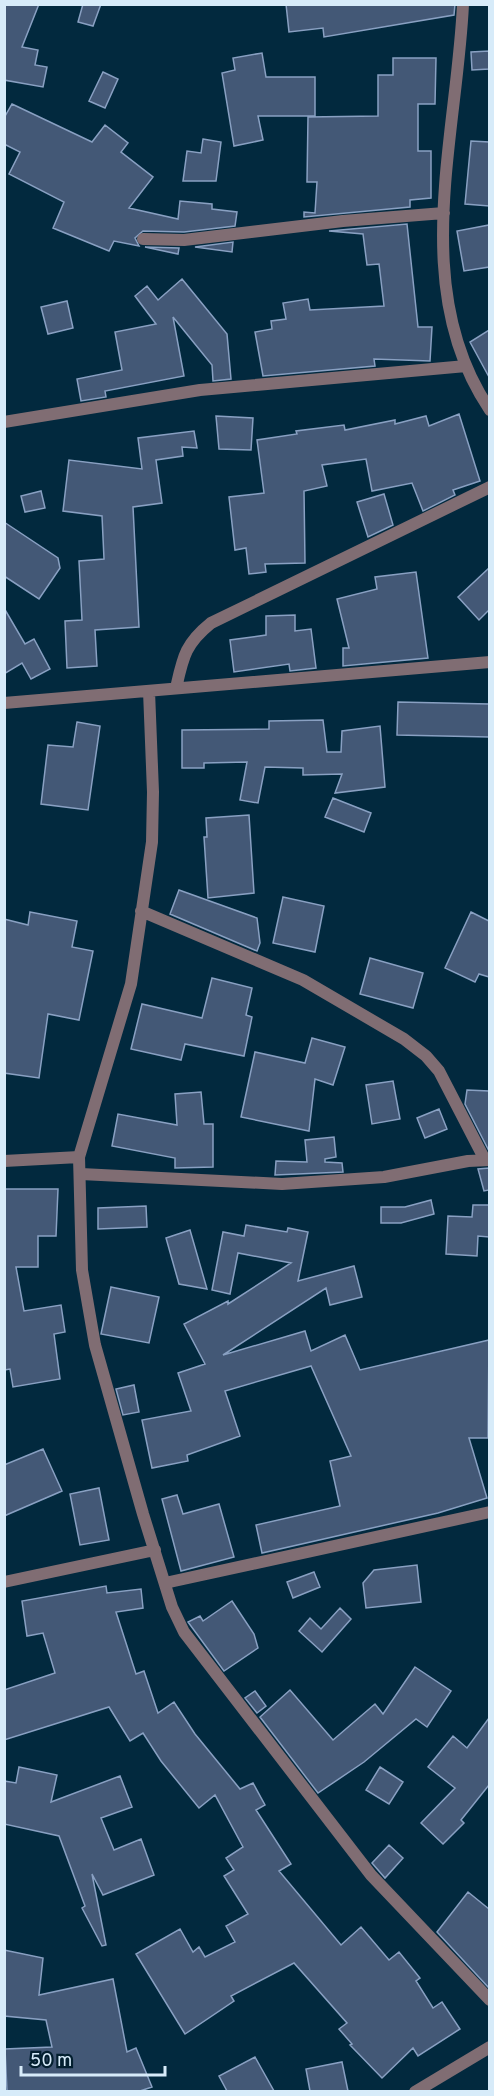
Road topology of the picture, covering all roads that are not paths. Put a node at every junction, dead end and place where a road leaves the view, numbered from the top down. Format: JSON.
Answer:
{"nodes":[{"id":1,"x":463,"y":4,"type":"edge"},
{"id":2,"x":444,"y":213,"type":"junction"},
{"id":3,"x":143,"y":239,"type":"dead end"},
{"id":4,"x":466,"y":366,"type":"junction"},
{"id":5,"x":489,"y":410,"type":"edge"},
{"id":6,"x":4,"y":422,"type":"edge"},
{"id":7,"x":489,"y":488,"type":"edge"},
{"id":8,"x":489,"y":662,"type":"edge"},
{"id":9,"x":176,"y":688,"type":"junction"},
{"id":10,"x":149,"y":691,"type":"junction"},
{"id":11,"x":4,"y":704,"type":"edge"},
{"id":12,"x":141,"y":911,"type":"junction"},
{"id":13,"x":79,"y":1157,"type":"junction"},
{"id":14,"x":487,"y":1160,"type":"edge"},
{"id":15,"x":4,"y":1161,"type":"edge"},
{"id":16,"x":81,"y":1174,"type":"junction"},
{"id":17,"x":489,"y":1512,"type":"edge"},
{"id":18,"x":155,"y":1550,"type":"junction"},
{"id":19,"x":4,"y":1582,"type":"edge"},
{"id":20,"x":165,"y":1583,"type":"junction"},
{"id":21,"x":489,"y":2000,"type":"edge"},
{"id":22,"x":489,"y":2047,"type":"edge"},
{"id":23,"x":415,"y":2091,"type":"edge"}],
"edges":[{"from":1,"to":2,"type":"street"},
{"from":2,"to":3,"type":"street"},
{"from":2,"to":4,"type":"street"},
{"from":4,"to":5,"type":"street"},
{"from":4,"to":6,"type":"street"},
{"from":7,"to":9,"type":"street"},
{"from":8,"to":9,"type":"street"},
{"from":9,"to":10,"type":"street"},
{"from":10,"to":11,"type":"street"},
{"from":10,"to":12,"type":"street"},
{"from":12,"to":13,"type":"street"},
{"from":12,"to":14,"type":"street"},
{"from":13,"to":15,"type":"street"},
{"from":13,"to":16,"type":"street"},
{"from":14,"to":16,"type":"street"},
{"from":16,"to":18,"type":"street"},
{"from":17,"to":20,"type":"street"},
{"from":18,"to":19,"type":"street"},
{"from":18,"to":20,"type":"street"},
{"from":20,"to":21,"type":"street"},
{"from":22,"to":23,"type":"street"}]}
